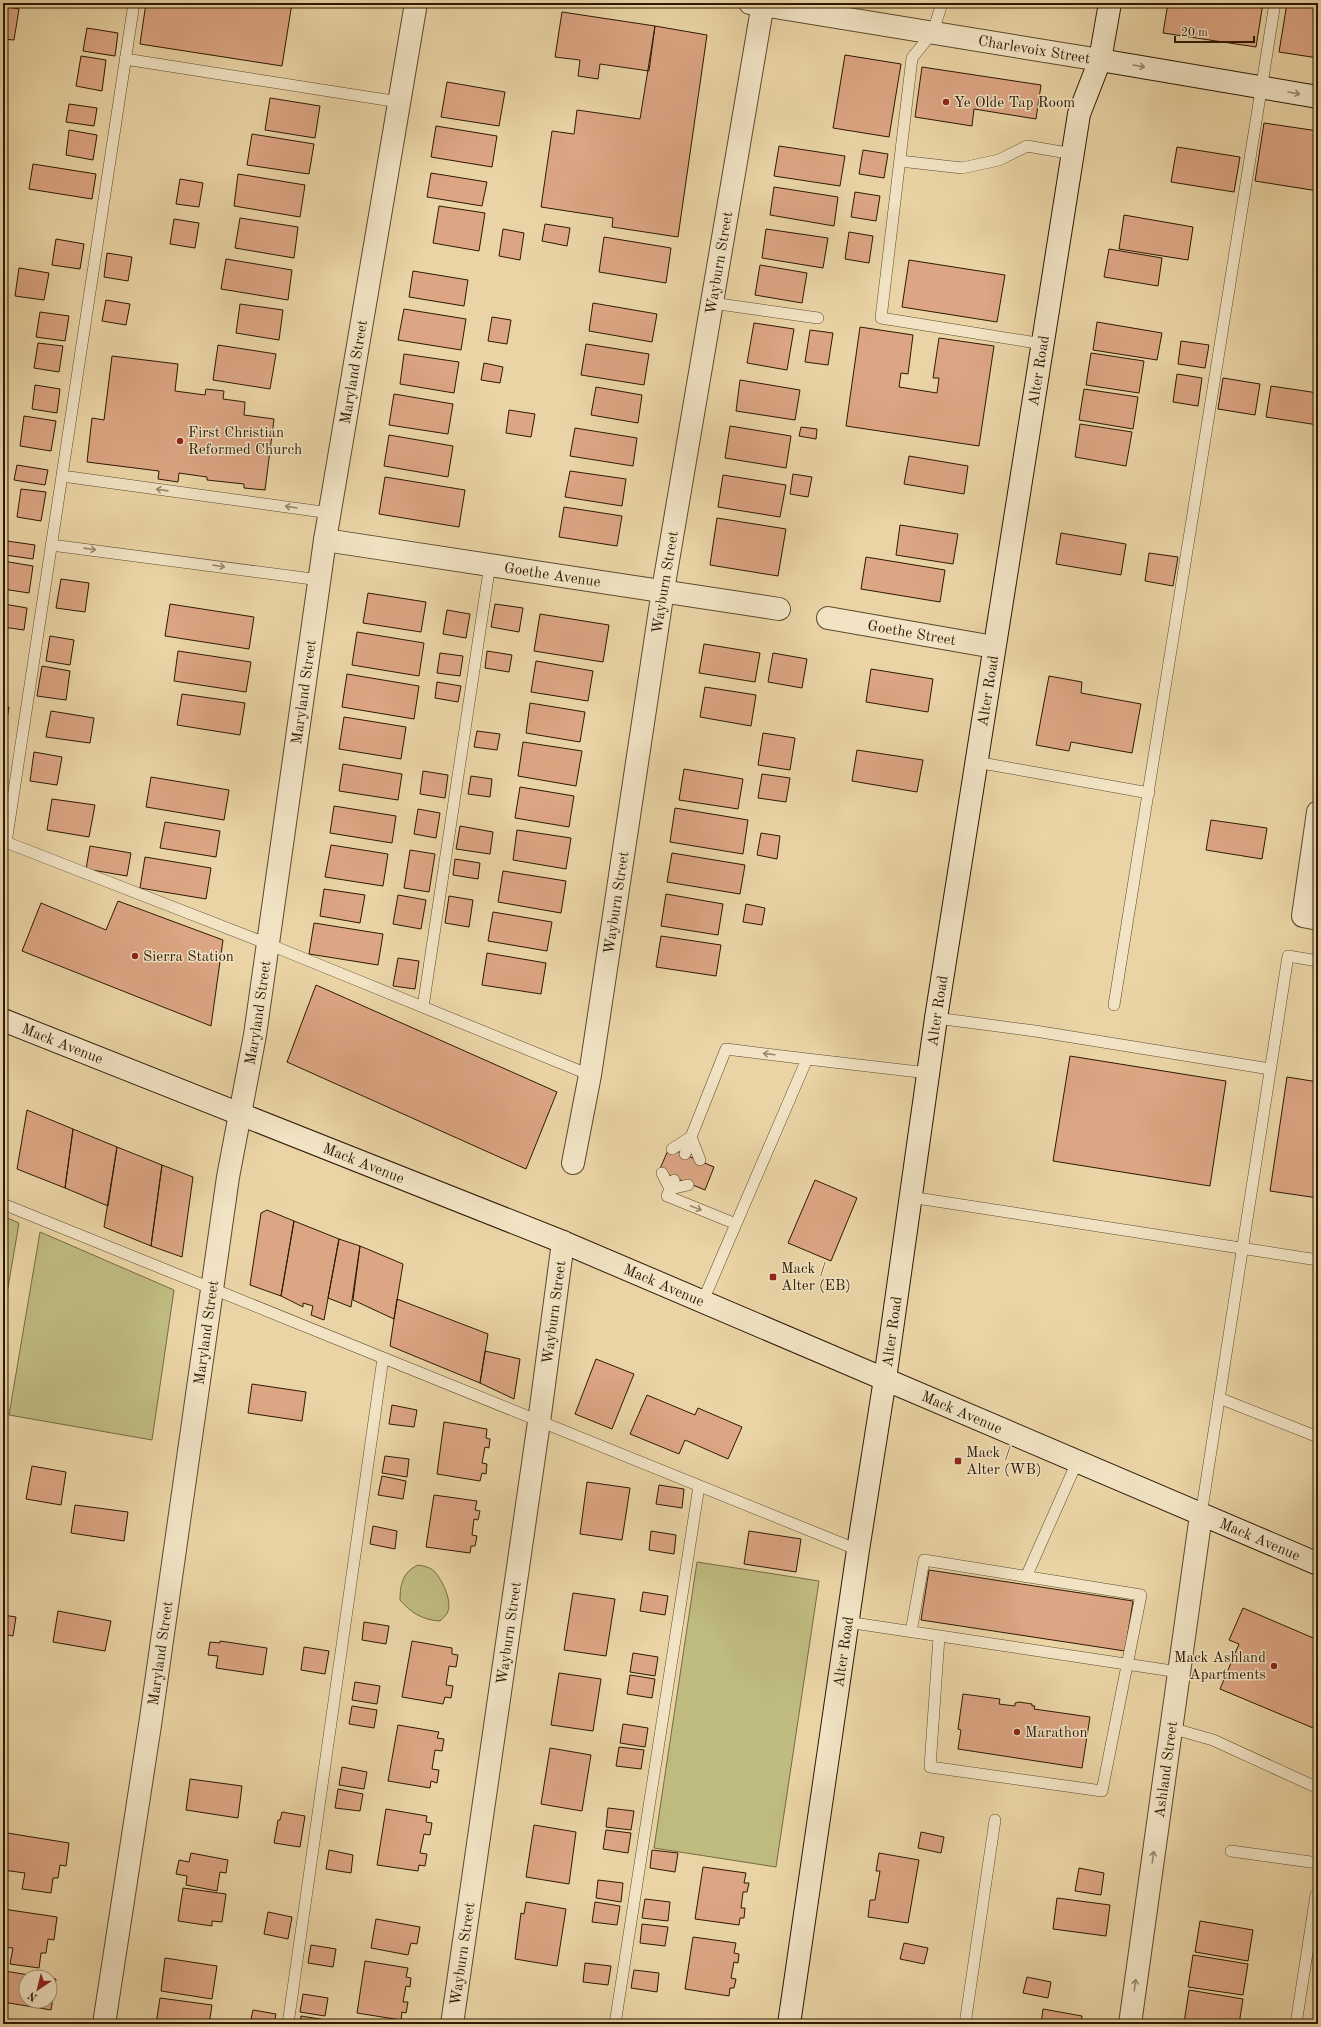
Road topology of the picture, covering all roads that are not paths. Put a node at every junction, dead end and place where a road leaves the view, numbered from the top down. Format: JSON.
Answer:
{"nodes":[{"id":1,"x":134,"y":3,"type":"edge"},
{"id":2,"x":416,"y":3,"type":"edge"},
{"id":3,"x":942,"y":3,"type":"edge"},
{"id":4,"x":1110,"y":3,"type":"edge"},
{"id":5,"x":1274,"y":3,"type":"edge"},
{"id":6,"x":758,"y":4,"type":"edge"},
{"id":7,"x":933,"y":32,"type":"junction"},
{"id":8,"x":125,"y":59,"type":"junction"},
{"id":9,"x":1100,"y":60,"type":"junction"},
{"id":10,"x":1262,"y":87,"type":"junction"},
{"id":11,"x":1318,"y":97,"type":"edge"},
{"id":12,"x":399,"y":102,"type":"junction"},
{"id":13,"x":1073,"y":154,"type":"junction"},
{"id":14,"x":900,"y":160,"type":"junction"},
{"id":15,"x":712,"y":303,"type":"junction"},
{"id":16,"x":818,"y":318,"type":"dead end"},
{"id":17,"x":1043,"y":344,"type":"junction"},
{"id":18,"x":62,"y":476,"type":"junction"},
{"id":19,"x":330,"y":513,"type":"junction"},
{"id":20,"x":325,"y":540,"type":"junction"},
{"id":21,"x":51,"y":545,"type":"junction"},
{"id":22,"x":490,"y":564,"type":"junction"},
{"id":23,"x":320,"y":580,"type":"junction"},
{"id":24,"x":663,"y":590,"type":"junction"},
{"id":25,"x":779,"y":609,"type":"dead end"},
{"id":26,"x":828,"y":618,"type":"dead end"},
{"id":27,"x":994,"y":647,"type":"junction"},
{"id":28,"x":976,"y":762,"type":"junction"},
{"id":29,"x":1150,"y":793,"type":"junction"},
{"id":30,"x":1318,"y":812,"type":"edge"},
{"id":31,"x":4,"y":842,"type":"edge"},
{"id":32,"x":1310,"y":917,"type":"edge"},
{"id":33,"x":268,"y":944,"type":"junction"},
{"id":34,"x":1318,"y":961,"type":"edge"},
{"id":35,"x":1114,"y":1005,"type":"dead end"},
{"id":36,"x":423,"y":1007,"type":"junction"},
{"id":37,"x":936,"y":1018,"type":"junction"},
{"id":38,"x":3,"y":1020,"type":"edge"},
{"id":39,"x":808,"y":1059,"type":"junction"},
{"id":40,"x":1270,"y":1068,"type":"junction"},
{"id":41,"x":928,"y":1073,"type":"junction"},
{"id":42,"x":590,"y":1075,"type":"junction"},
{"id":43,"x":240,"y":1114,"type":"junction"},
{"id":44,"x":691,"y":1137,"type":"junction"},
{"id":45,"x":672,"y":1149,"type":"dead end"},
{"id":46,"x":685,"y":1154,"type":"dead end"},
{"id":47,"x":700,"y":1160,"type":"dead end"},
{"id":48,"x":573,"y":1163,"type":"dead end"},
{"id":49,"x":662,"y":1173,"type":"dead end"},
{"id":50,"x":672,"y":1185,"type":"junction"},
{"id":51,"x":688,"y":1185,"type":"dead end"},
{"id":52,"x":910,"y":1197,"type":"junction"},
{"id":53,"x":3,"y":1204,"type":"edge"},
{"id":54,"x":736,"y":1224,"type":"junction"},
{"id":55,"x":562,"y":1242,"type":"junction"},
{"id":56,"x":1242,"y":1249,"type":"junction"},
{"id":57,"x":1318,"y":1260,"type":"edge"},
{"id":58,"x":212,"y":1288,"type":"junction"},
{"id":59,"x":702,"y":1302,"type":"junction"},
{"id":60,"x":382,"y":1358,"type":"junction"},
{"id":61,"x":886,"y":1379,"type":"junction"},
{"id":62,"x":1219,"y":1398,"type":"junction"},
{"id":63,"x":539,"y":1422,"type":"junction"},
{"id":64,"x":1318,"y":1437,"type":"edge"},
{"id":65,"x":1077,"y":1462,"type":"junction"},
{"id":66,"x":699,"y":1486,"type":"junction"},
{"id":67,"x":1201,"y":1515,"type":"junction"},
{"id":68,"x":858,"y":1550,"type":"junction"},
{"id":69,"x":1318,"y":1564,"type":"edge"},
{"id":70,"x":1026,"y":1577,"type":"junction"},
{"id":71,"x":847,"y":1622,"type":"junction"},
{"id":72,"x":911,"y":1632,"type":"junction"},
{"id":73,"x":939,"y":1637,"type":"junction"},
{"id":74,"x":1128,"y":1664,"type":"junction"},
{"id":75,"x":1179,"y":1672,"type":"junction"},
{"id":76,"x":1170,"y":1738,"type":"junction"},
{"id":77,"x":1318,"y":1788,"type":"edge"},
{"id":78,"x":995,"y":1820,"type":"dead end"},
{"id":79,"x":1231,"y":1851,"type":"dead end"},
{"id":80,"x":1318,"y":1863,"type":"edge"},
{"id":81,"x":1316,"y":1895,"type":"dead end"},
{"id":82,"x":104,"y":2024,"type":"edge"},
{"id":83,"x":288,"y":2024,"type":"edge"},
{"id":84,"x":452,"y":2024,"type":"edge"},
{"id":85,"x":615,"y":2024,"type":"edge"},
{"id":86,"x":789,"y":2024,"type":"edge"},
{"id":87,"x":965,"y":2024,"type":"edge"},
{"id":88,"x":1130,"y":2024,"type":"edge"},
{"id":89,"x":1296,"y":2024,"type":"edge"}],
"edges":[{"from":1,"to":8,"type":"lane"},
{"from":2,"to":12,"type":"street","name":"Maryland Street"},
{"from":3,"to":7,"type":"lane"},
{"from":4,"to":9,"type":"street","name":"Alter Road"},
{"from":5,"to":10,"type":"lane"},
{"from":6,"to":7,"type":"street","name":"Charlevoix Street"},
{"from":6,"to":15,"type":"street","name":"Wayburn Street"},
{"from":7,"to":9,"type":"street","name":"Charlevoix Street"},
{"from":7,"to":14,"type":"lane"},
{"from":8,"to":12,"type":"lane"},
{"from":8,"to":18,"type":"lane"},
{"from":9,"to":10,"type":"street","name":"Charlevoix Street","one_way":true},
{"from":9,"to":13,"type":"street","name":"Alter Road"},
{"from":10,"to":11,"type":"street","name":"Charlevoix Street","one_way":true},
{"from":10,"to":29,"type":"lane"},
{"from":12,"to":19,"type":"street","name":"Maryland Street"},
{"from":13,"to":14,"type":"lane"},
{"from":13,"to":17,"type":"street","name":"Alter Road"},
{"from":14,"to":17,"type":"lane"},
{"from":15,"to":16,"type":"lane"},
{"from":15,"to":24,"type":"street","name":"Wayburn Street"},
{"from":17,"to":27,"type":"street","name":"Alter Road"},
{"from":19,"to":18,"type":"lane","one_way":true},
{"from":18,"to":21,"type":"lane"},
{"from":19,"to":20,"type":"street","name":"Maryland Street"},
{"from":20,"to":22,"type":"street","name":"Goethe Avenue"},
{"from":20,"to":23,"type":"street","name":"Maryland Street"},
{"from":21,"to":23,"type":"lane","one_way":true},
{"from":21,"to":31,"type":"lane"},
{"from":22,"to":24,"type":"street","name":"Goethe Avenue"},
{"from":22,"to":36,"type":"lane"},
{"from":23,"to":33,"type":"street","name":"Maryland Street"},
{"from":24,"to":25,"type":"street","name":"Goethe Avenue"},
{"from":24,"to":42,"type":"street","name":"Wayburn Street"},
{"from":26,"to":27,"type":"street","name":"Goethe Street"},
{"from":27,"to":28,"type":"street","name":"Alter Road"},
{"from":28,"to":29,"type":"lane"},
{"from":28,"to":37,"type":"street","name":"Alter Road"},
{"from":29,"to":35,"type":"lane"},
{"from":30,"to":32,"type":"street"},
{"from":31,"to":33,"type":"lane"},
{"from":33,"to":36,"type":"lane"},
{"from":33,"to":43,"type":"street","name":"Maryland Street"},
{"from":34,"to":40,"type":"lane"},
{"from":36,"to":42,"type":"lane"},
{"from":37,"to":40,"type":"lane"},
{"from":37,"to":41,"type":"street","name":"Alter Road"},
{"from":38,"to":43,"type":"street","name":"Mack Avenue"},
{"from":39,"to":41,"type":"lane"},
{"from":39,"to":44,"type":"lane","one_way":true},
{"from":39,"to":54,"type":"lane"},
{"from":40,"to":56,"type":"lane"},
{"from":41,"to":52,"type":"street","name":"Alter Road"},
{"from":42,"to":48,"type":"street","name":"Wayburn Street"},
{"from":43,"to":55,"type":"street","name":"Mack Avenue"},
{"from":43,"to":58,"type":"street","name":"Maryland Street"},
{"from":44,"to":45,"type":"lane"},
{"from":44,"to":46,"type":"lane"},
{"from":44,"to":47,"type":"lane"},
{"from":49,"to":50,"type":"lane"},
{"from":50,"to":51,"type":"lane"},
{"from":50,"to":54,"type":"lane","one_way":true},
{"from":52,"to":56,"type":"lane"},
{"from":52,"to":61,"type":"street","name":"Alter Road"},
{"from":53,"to":58,"type":"lane"},
{"from":54,"to":59,"type":"lane"},
{"from":55,"to":59,"type":"street","name":"Mack Avenue"},
{"from":55,"to":63,"type":"street","name":"Wayburn Street"},
{"from":56,"to":57,"type":"lane"},
{"from":56,"to":62,"type":"lane"},
{"from":58,"to":60,"type":"lane"},
{"from":58,"to":82,"type":"street","name":"Maryland Street"},
{"from":59,"to":61,"type":"street","name":"Mack Avenue"},
{"from":60,"to":63,"type":"lane"},
{"from":60,"to":83,"type":"lane"},
{"from":61,"to":65,"type":"street","name":"Mack Avenue"},
{"from":61,"to":68,"type":"street","name":"Alter Road"},
{"from":62,"to":64,"type":"lane"},
{"from":62,"to":67,"type":"lane"},
{"from":63,"to":66,"type":"lane"},
{"from":63,"to":84,"type":"street","name":"Wayburn Street"},
{"from":65,"to":67,"type":"street","name":"Mack Avenue"},
{"from":65,"to":70,"type":"lane"},
{"from":66,"to":68,"type":"lane"},
{"from":66,"to":85,"type":"lane"},
{"from":67,"to":69,"type":"street","name":"Mack Avenue"},
{"from":67,"to":75,"type":"street","name":"Ashland Street"},
{"from":68,"to":71,"type":"street","name":"Alter Road"},
{"from":70,"to":72,"type":"lane"},
{"from":70,"to":74,"type":"lane"},
{"from":71,"to":72,"type":"lane"},
{"from":71,"to":86,"type":"street","name":"Alter Road"},
{"from":72,"to":73,"type":"lane"},
{"from":73,"to":74,"type":"lane"},
{"from":73,"to":74,"type":"lane"},
{"from":74,"to":75,"type":"lane"},
{"from":75,"to":76,"type":"street","name":"Ashland Street"},
{"from":76,"to":77,"type":"lane"},
{"from":88,"to":76,"type":"street","name":"Ashland Street","one_way":true},
{"from":78,"to":87,"type":"lane"},
{"from":79,"to":80,"type":"lane"},
{"from":81,"to":89,"type":"lane"}]}
